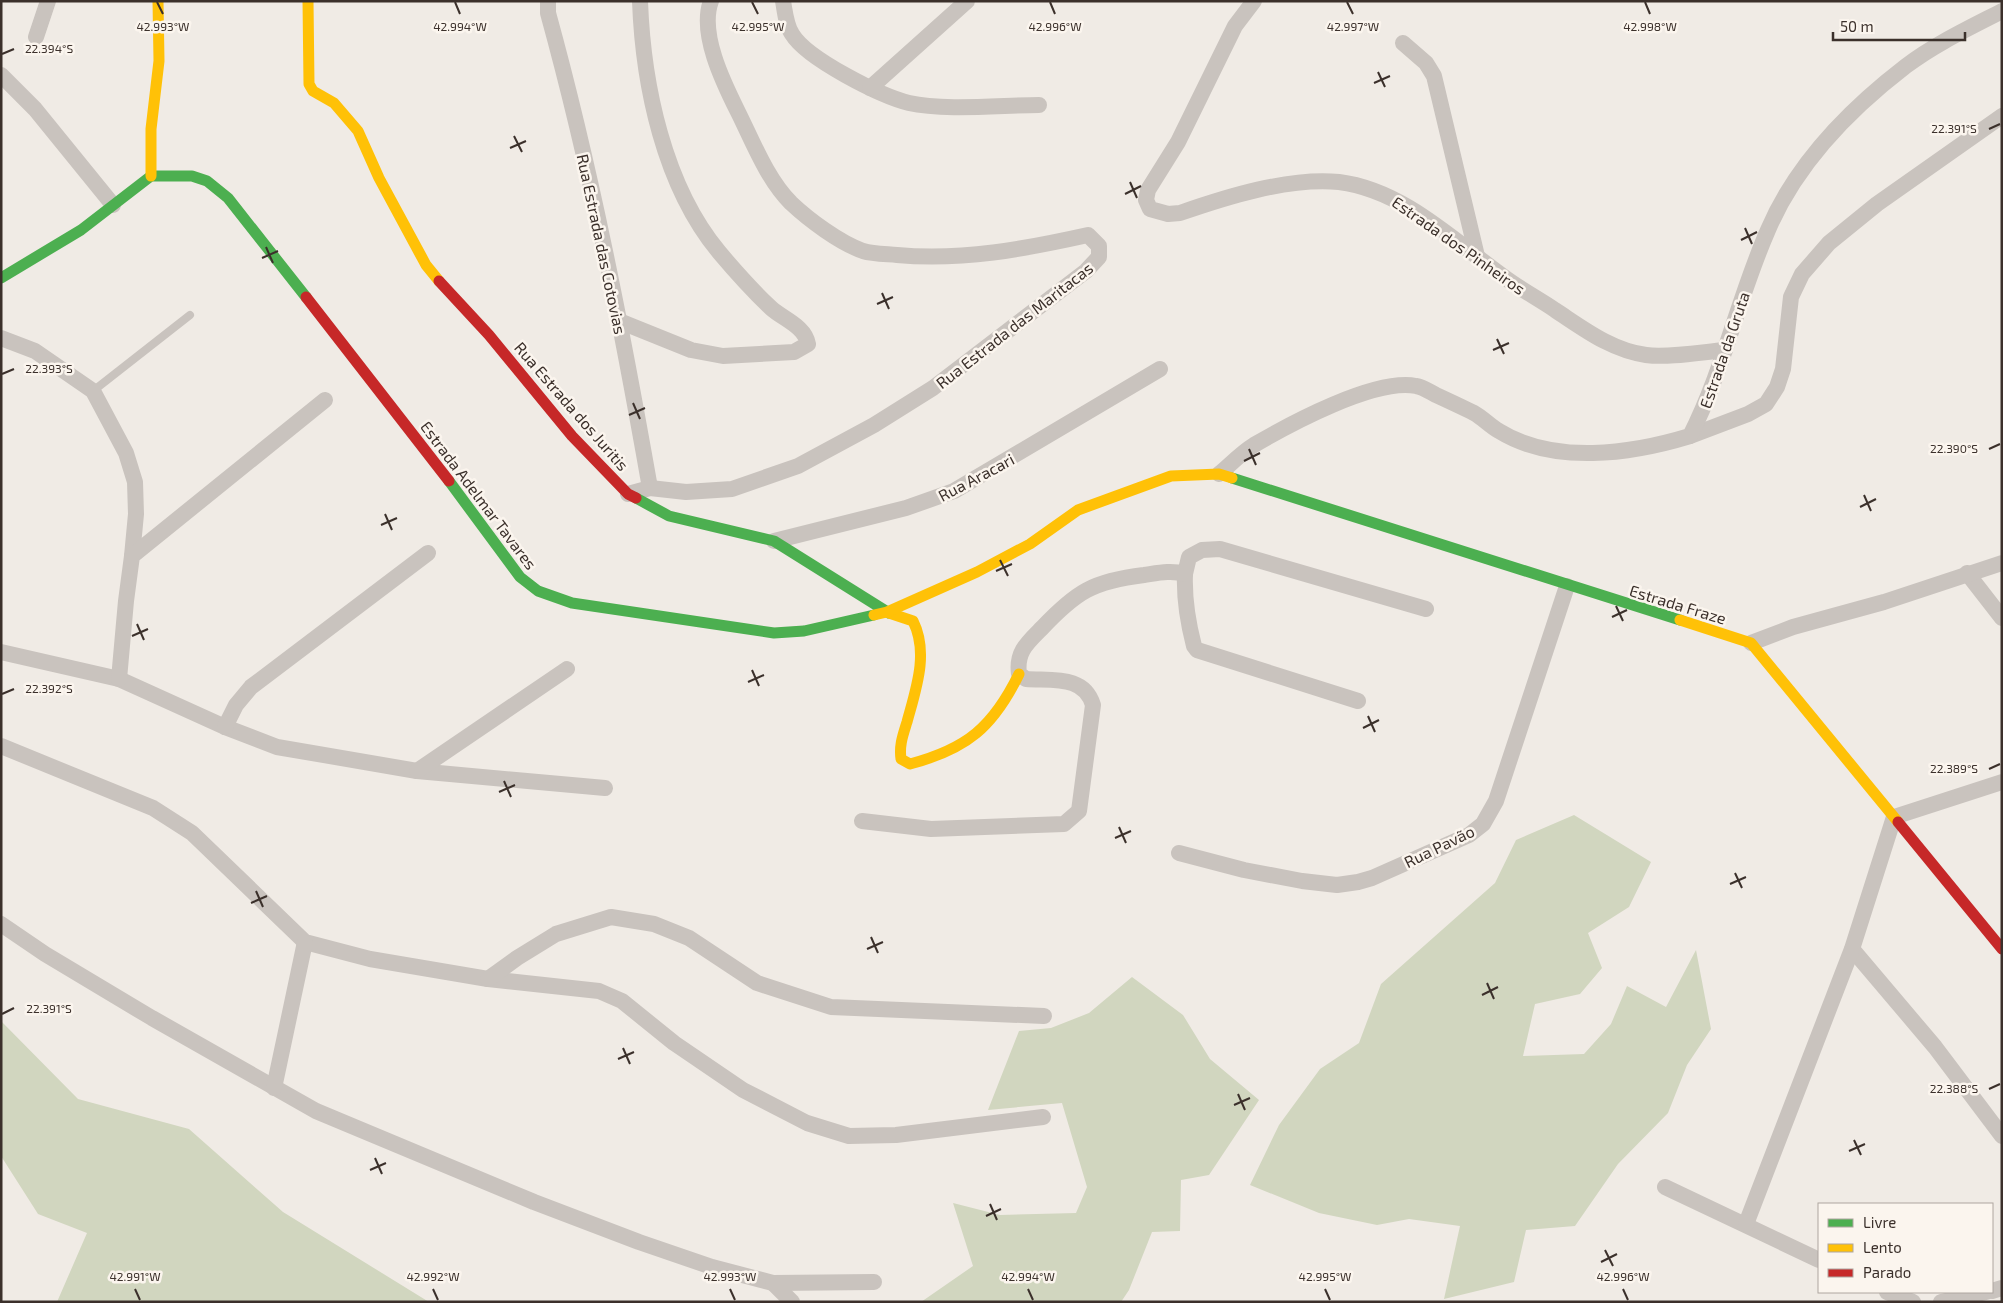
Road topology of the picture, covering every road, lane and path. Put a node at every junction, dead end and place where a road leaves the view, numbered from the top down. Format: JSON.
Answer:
{"nodes":[{"id":1,"x":48,"y":1,"type":"edge"},
{"id":2,"x":158,"y":1,"type":"edge"},
{"id":3,"x":308,"y":1,"type":"edge"},
{"id":4,"x":640,"y":1,"type":"edge"},
{"id":5,"x":711,"y":1,"type":"edge"},
{"id":6,"x":783,"y":1,"type":"edge"},
{"id":7,"x":967,"y":1,"type":"edge"},
{"id":8,"x":1254,"y":1,"type":"edge"},
{"id":9,"x":544,"y":5,"type":"edge"},
{"id":10,"x":2002,"y":11,"type":"edge"},
{"id":11,"x":36,"y":37,"type":"dead end"},
{"id":12,"x":1403,"y":43,"type":"dead end"},
{"id":13,"x":1,"y":75,"type":"edge"},
{"id":14,"x":870,"y":88,"type":"junction"},
{"id":15,"x":1040,"y":105,"type":"dead end"},
{"id":16,"x":2002,"y":116,"type":"edge"},
{"id":17,"x":151,"y":176,"type":"junction"},
{"id":18,"x":113,"y":205,"type":"junction"},
{"id":19,"x":1477,"y":256,"type":"junction"},
{"id":20,"x":1,"y":278,"type":"edge"},
{"id":21,"x":190,"y":315,"type":"dead end"},
{"id":22,"x":619,"y":321,"type":"junction"},
{"id":23,"x":1,"y":338,"type":"edge"},
{"id":24,"x":1725,"y":350,"type":"junction"},
{"id":25,"x":1160,"y":369,"type":"dead end"},
{"id":26,"x":93,"y":391,"type":"junction"},
{"id":27,"x":325,"y":400,"type":"dead end"},
{"id":28,"x":1690,"y":436,"type":"junction"},
{"id":29,"x":1219,"y":474,"type":"junction"},
{"id":30,"x":650,"y":488,"type":"junction"},
{"id":31,"x":628,"y":494,"type":"junction"},
{"id":32,"x":774,"y":541,"type":"junction"},
{"id":33,"x":428,"y":553,"type":"dead end"},
{"id":34,"x":132,"y":556,"type":"junction"},
{"id":35,"x":2002,"y":563,"type":"edge"},
{"id":36,"x":1185,"y":574,"type":"junction"},
{"id":37,"x":1967,"y":574,"type":"junction"},
{"id":38,"x":1567,"y":586,"type":"junction"},
{"id":39,"x":1426,"y":609,"type":"dead end"},
{"id":40,"x":887,"y":612,"type":"junction"},
{"id":41,"x":2002,"y":618,"type":"edge"},
{"id":42,"x":1750,"y":643,"type":"junction"},
{"id":43,"x":1,"y":652,"type":"edge"},
{"id":44,"x":567,"y":669,"type":"dead end"},
{"id":45,"x":1020,"y":674,"type":"junction"},
{"id":46,"x":119,"y":679,"type":"junction"},
{"id":47,"x":1358,"y":701,"type":"dead end"},
{"id":48,"x":225,"y":727,"type":"junction"},
{"id":49,"x":1,"y":746,"type":"edge"},
{"id":50,"x":417,"y":771,"type":"junction"},
{"id":51,"x":2002,"y":782,"type":"edge"},
{"id":52,"x":605,"y":788,"type":"dead end"},
{"id":53,"x":1894,"y":817,"type":"junction"},
{"id":54,"x":862,"y":821,"type":"dead end"},
{"id":55,"x":1179,"y":853,"type":"dead end"},
{"id":56,"x":1,"y":924,"type":"edge"},
{"id":57,"x":305,"y":942,"type":"junction"},
{"id":58,"x":1852,"y":949,"type":"junction"},
{"id":59,"x":2002,"y":949,"type":"edge"},
{"id":60,"x":488,"y":979,"type":"junction"},
{"id":61,"x":1044,"y":1016,"type":"dead end"},
{"id":62,"x":274,"y":1088,"type":"junction"},
{"id":63,"x":1043,"y":1117,"type":"dead end"},
{"id":64,"x":2002,"y":1136,"type":"edge"},
{"id":65,"x":1665,"y":1187,"type":"dead end"},
{"id":66,"x":1746,"y":1224,"type":"junction"},
{"id":67,"x":1818,"y":1260,"type":"edge"},
{"id":68,"x":874,"y":1282,"type":"dead end"},
{"id":69,"x":774,"y":1283,"type":"junction"},
{"id":70,"x":1890,"y":1293,"type":"edge"},
{"id":71,"x":1982,"y":1293,"type":"edge"},
{"id":72,"x":792,"y":1302,"type":"edge"},
{"id":73,"x":1913,"y":1302,"type":"edge"},
{"id":74,"x":1941,"y":1302,"type":"edge"}],
"edges":[{"from":1,"to":11,"type":"street"},
{"from":2,"to":17,"type":"street"},
{"from":3,"to":31,"type":"street","name":"Rua Estrada dos Juritis"},
{"from":4,"to":22,"type":"street"},
{"from":5,"to":30,"type":"street","name":"Rua Estrada das Maritacas"},
{"from":6,"to":14,"type":"street"},
{"from":7,"to":14,"type":"street"},
{"from":8,"to":19,"type":"street","name":"Estrada dos Pinheiros"},
{"from":9,"to":22,"type":"street","name":"Rua Estrada das Cotovias"},
{"from":10,"to":24,"type":"street","name":"Estrada da Gruta"},
{"from":12,"to":19,"type":"street"},
{"from":13,"to":18,"type":"street"},
{"from":14,"to":15,"type":"street"},
{"from":16,"to":28,"type":"street"},
{"from":17,"to":18,"type":"street"},
{"from":17,"to":40,"type":"street","name":"Estrada Adelmar Tavares"},
{"from":18,"to":20,"type":"street"},
{"from":19,"to":24,"type":"street","name":"Estrada dos Pinheiros"},
{"from":21,"to":26,"type":"lane"},
{"from":22,"to":30,"type":"street","name":"Rua Estrada das Cotovias"},
{"from":23,"to":26,"type":"street"},
{"from":24,"to":28,"type":"street","name":"Estrada da Gruta"},
{"from":25,"to":32,"type":"street","name":"Rua Aracari"},
{"from":26,"to":34,"type":"street"},
{"from":27,"to":34,"type":"street"},
{"from":28,"to":29,"type":"street"},
{"from":29,"to":38,"type":"street","name":"Estrada Fraze"},
{"from":29,"to":40,"type":"street","name":"Estrada Adelmar Tavares"},
{"from":30,"to":31,"type":"street","name":"Rua Estrada das Maritacas"},
{"from":31,"to":32,"type":"street","name":"Rua Estrada dos Juritis"},
{"from":32,"to":40,"type":"street","name":"Rua Estrada dos Juritis"},
{"from":33,"to":48,"type":"street"},
{"from":34,"to":46,"type":"street"},
{"from":35,"to":37,"type":"street"},
{"from":36,"to":39,"type":"street"},
{"from":36,"to":45,"type":"street"},
{"from":36,"to":47,"type":"street"},
{"from":37,"to":41,"type":"street"},
{"from":37,"to":42,"type":"street"},
{"from":38,"to":42,"type":"street","name":"Estrada Fraze"},
{"from":38,"to":55,"type":"street","name":"Rua Pavão"},
{"from":40,"to":45,"type":"street","name":"Rua Estrada dos Juritis"},
{"from":42,"to":53,"type":"street"},
{"from":43,"to":46,"type":"street"},
{"from":44,"to":50,"type":"street"},
{"from":45,"to":54,"type":"street"},
{"from":46,"to":48,"type":"street"},
{"from":48,"to":50,"type":"street"},
{"from":49,"to":57,"type":"street"},
{"from":50,"to":52,"type":"street"},
{"from":51,"to":53,"type":"street"},
{"from":53,"to":58,"type":"street"},
{"from":53,"to":59,"type":"street"},
{"from":56,"to":62,"type":"street"},
{"from":57,"to":60,"type":"street"},
{"from":57,"to":62,"type":"street"},
{"from":58,"to":64,"type":"street"},
{"from":58,"to":66,"type":"street"},
{"from":60,"to":61,"type":"street"},
{"from":60,"to":63,"type":"street"},
{"from":62,"to":69,"type":"street"},
{"from":65,"to":66,"type":"street"},
{"from":66,"to":67,"type":"street"},
{"from":68,"to":69,"type":"street"},
{"from":69,"to":72,"type":"street"},
{"from":70,"to":73,"type":"street"},
{"from":71,"to":74,"type":"street"}]}
